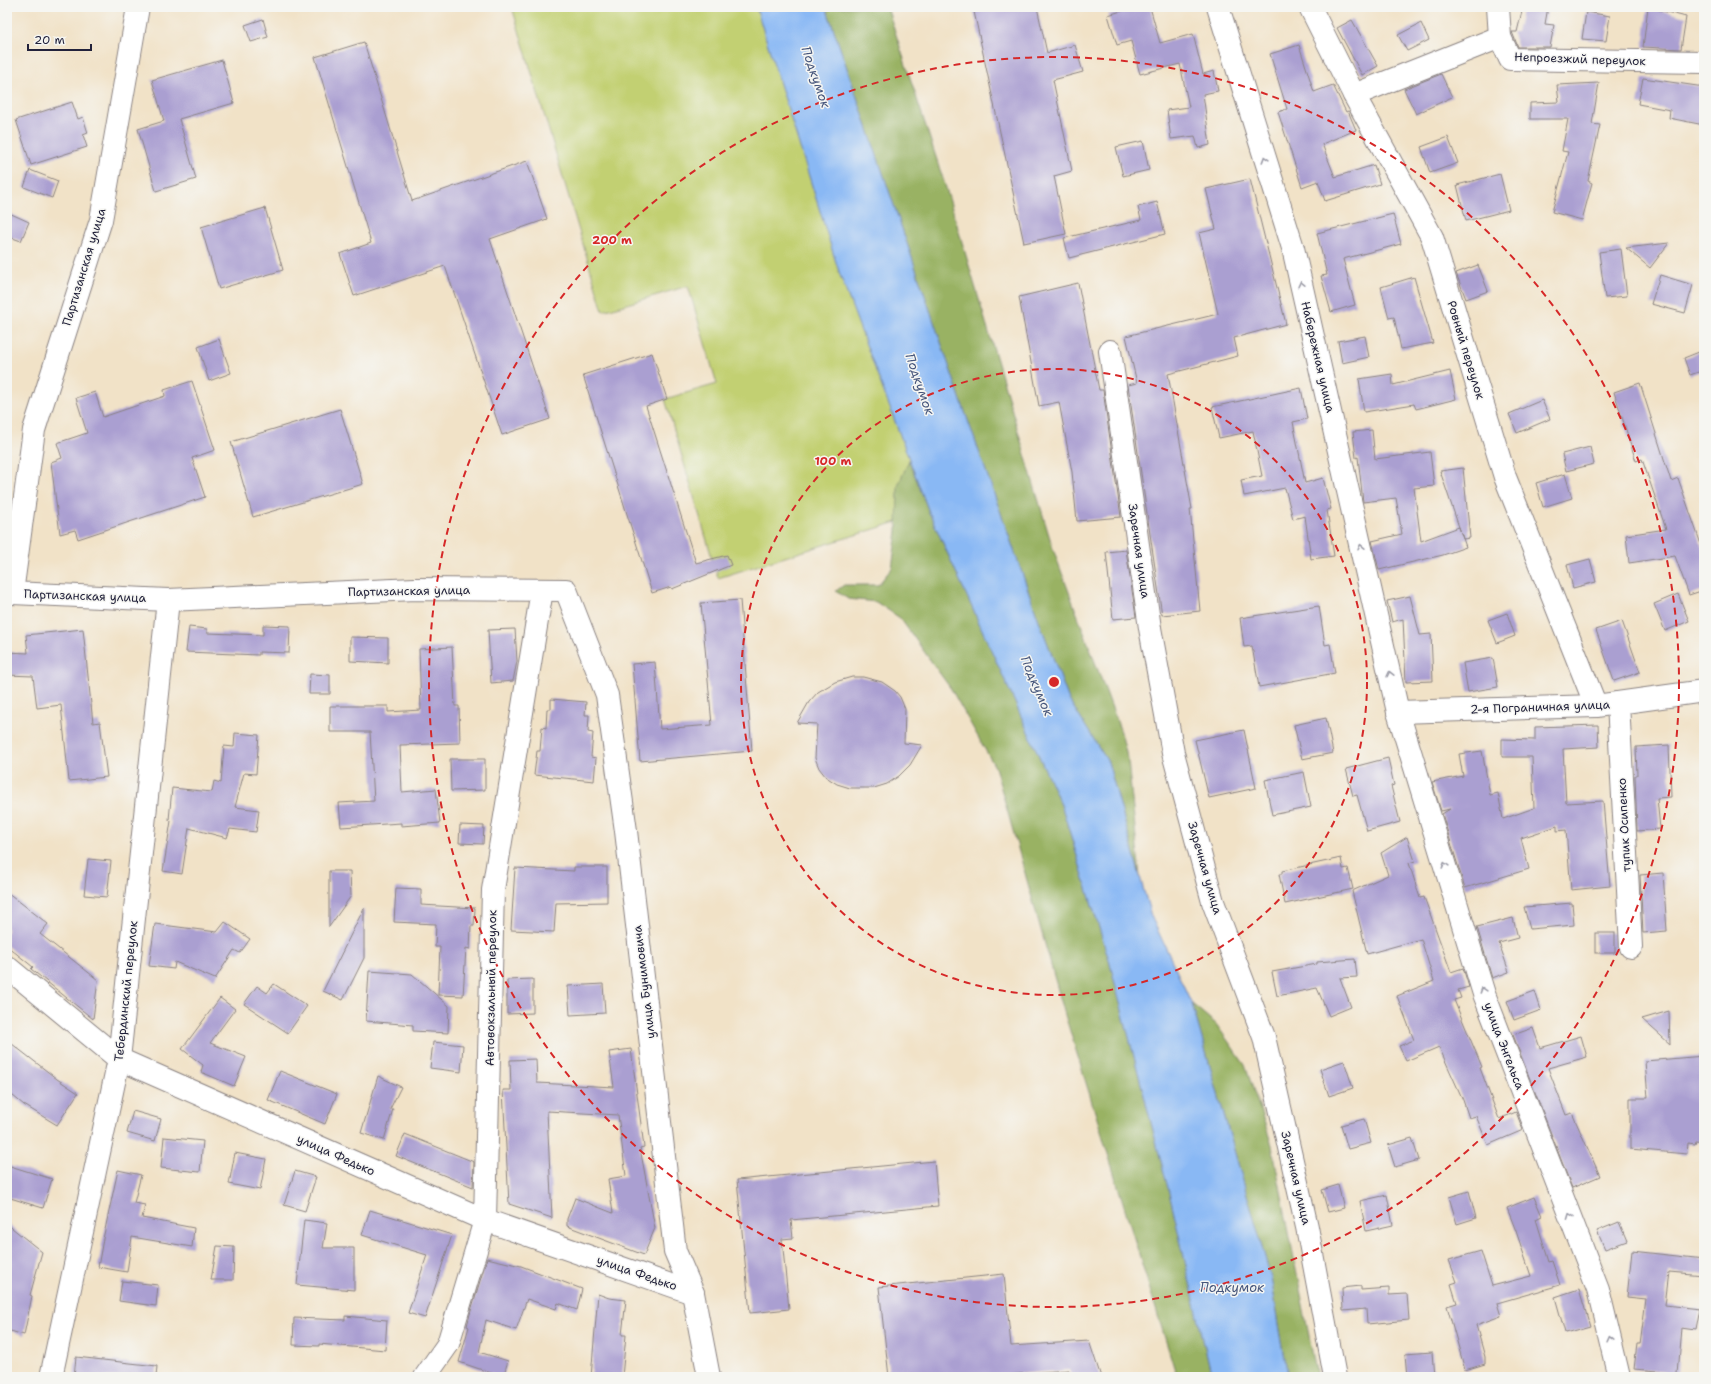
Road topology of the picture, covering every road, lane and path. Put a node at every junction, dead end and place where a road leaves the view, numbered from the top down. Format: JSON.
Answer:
{"nodes":[{"id":1,"x":138,"y":7,"type":"edge"},
{"id":2,"x":1218,"y":7,"type":"edge"},
{"id":3,"x":1310,"y":7,"type":"edge"},
{"id":4,"x":1498,"y":7,"type":"edge"},
{"id":5,"x":1500,"y":37,"type":"junction"},
{"id":6,"x":1704,"y":62,"type":"edge"},
{"id":7,"x":1354,"y":95,"type":"junction"},
{"id":8,"x":1110,"y":351,"type":"dead end"},
{"id":9,"x":542,"y":590,"type":"junction"},
{"id":10,"x":566,"y":590,"type":"joint"},
{"id":11,"x":10,"y":593,"type":"edge"},
{"id":12,"x":168,"y":600,"type":"junction"},
{"id":13,"x":1704,"y":691,"type":"edge"},
{"id":14,"x":1618,"y":703,"type":"junction"},
{"id":15,"x":1596,"y":706,"type":"junction"},
{"id":16,"x":1398,"y":712,"type":"junction"},
{"id":17,"x":1631,"y":947,"type":"dead end"},
{"id":18,"x":7,"y":967,"type":"edge"},
{"id":19,"x":119,"y":1059,"type":"junction"},
{"id":20,"x":485,"y":1220,"type":"junction"},
{"id":21,"x":693,"y":1293,"type":"junction"},
{"id":22,"x":51,"y":1377,"type":"edge"},
{"id":23,"x":425,"y":1377,"type":"edge"},
{"id":24,"x":709,"y":1377,"type":"edge"},
{"id":25,"x":1335,"y":1377,"type":"edge"},
{"id":26,"x":1619,"y":1377,"type":"edge"}],
"edges":[{"from":1,"to":11,"type":"street","name":"Партизанская улица"},
{"from":16,"to":2,"type":"street","name":"Набережная улица","one_way":true},
{"from":3,"to":7,"type":"street","name":"Ровный переулок"},
{"from":4,"to":5,"type":"street","name":"Непроезжий переулок"},
{"from":5,"to":6,"type":"street","name":"Непроезжий переулок"},
{"from":5,"to":7,"type":"street"},
{"from":7,"to":15,"type":"street","name":"Ровный переулок"},
{"from":8,"to":25,"type":"street","name":"Заречная улица"},
{"from":9,"to":10,"type":"street","name":"Партизанская улица"},
{"from":9,"to":12,"type":"street","name":"Партизанская улица"},
{"from":9,"to":20,"type":"street","name":"Автовокзальный переулок"},
{"from":10,"to":21,"type":"street","name":"улица Бунимовича"},
{"from":11,"to":12,"type":"street","name":"Партизанская улица"},
{"from":12,"to":19,"type":"street","name":"Тебердинский переулок"},
{"from":13,"to":14,"type":"street","name":"2-я Пограничная улица"},
{"from":14,"to":15,"type":"street","name":"2-я Пограничная улица"},
{"from":14,"to":17,"type":"street","name":"тупик Осипенко"},
{"from":15,"to":16,"type":"street","name":"2-я Пограничная улица"},
{"from":26,"to":16,"type":"street","name":"улица Энгельса","one_way":true},
{"from":18,"to":19,"type":"street","name":"улица Федько"},
{"from":19,"to":20,"type":"street","name":"улица Федько"},
{"from":19,"to":22,"type":"street","name":"Тебердинский переулок"},
{"from":20,"to":21,"type":"street","name":"улица Федько"},
{"from":20,"to":23,"type":"street","name":"Автовокзальный переулок"},
{"from":21,"to":24,"type":"street","name":"улица Бунимовича"}]}
